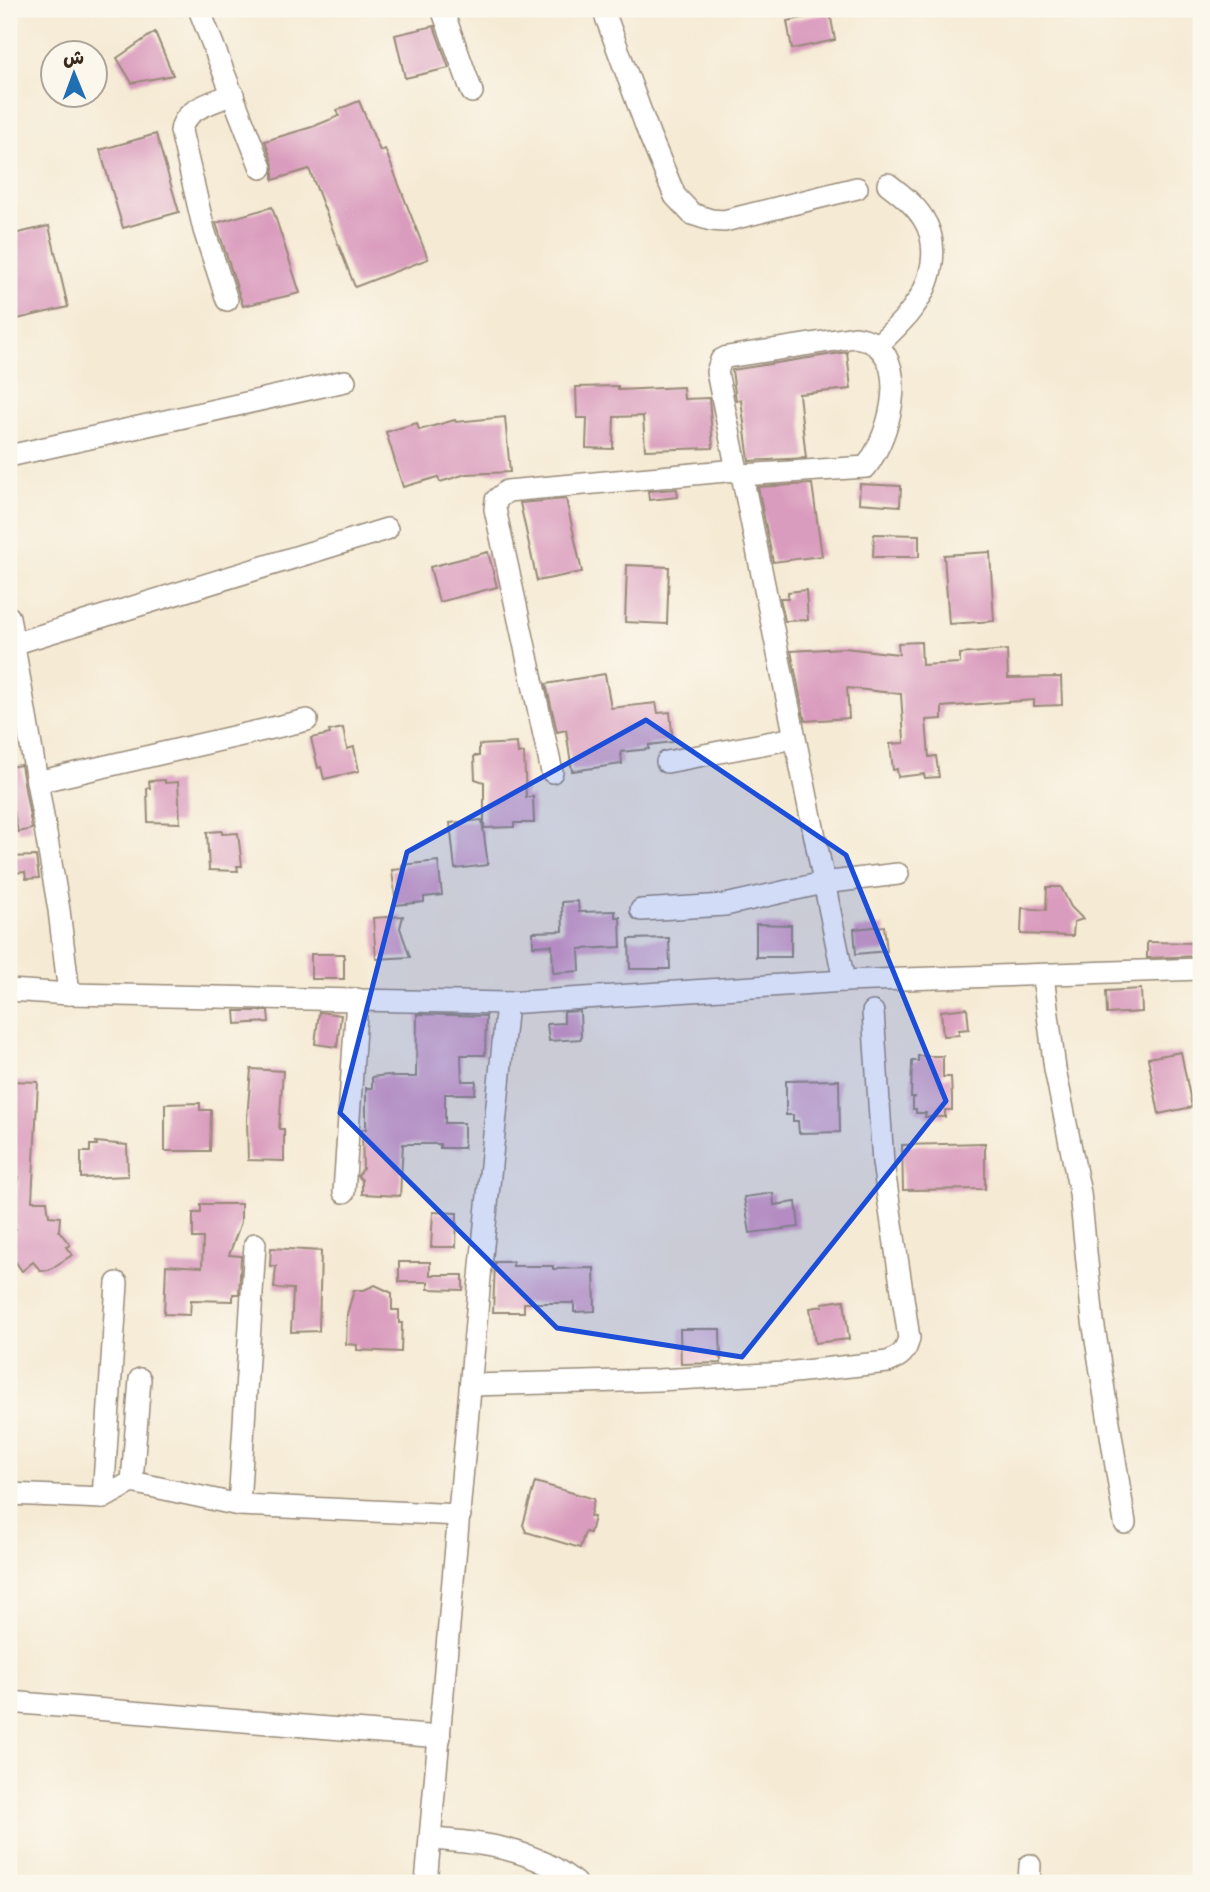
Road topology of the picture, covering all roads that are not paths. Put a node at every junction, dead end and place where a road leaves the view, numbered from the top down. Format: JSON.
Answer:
{"nodes":[{"id":1,"x":199,"y":9,"type":"edge"},
{"id":2,"x":442,"y":9,"type":"edge"},
{"id":3,"x":603,"y":9,"type":"edge"},
{"id":4,"x":472,"y":92,"type":"dead end"},
{"id":5,"x":233,"y":94,"type":"junction"},
{"id":6,"x":261,"y":168,"type":"dead end"},
{"id":7,"x":888,"y":184,"type":"dead end"},
{"id":8,"x":857,"y":188,"type":"dead end"},
{"id":9,"x":227,"y":300,"type":"dead end"},
{"id":10,"x":878,"y":344,"type":"junction"},
{"id":11,"x":345,"y":381,"type":"dead end"},
{"id":12,"x":9,"y":456,"type":"edge"},
{"id":13,"x":740,"y":473,"type":"junction"},
{"id":14,"x":387,"y":529,"type":"dead end"},
{"id":15,"x":9,"y":617,"type":"edge"},
{"id":16,"x":13,"y":644,"type":"junction"},
{"id":17,"x":307,"y":720,"type":"dead end"},
{"id":18,"x":794,"y":738,"type":"junction"},
{"id":19,"x":667,"y":762,"type":"dead end"},
{"id":20,"x":552,"y":772,"type":"dead end"},
{"id":21,"x":37,"y":782,"type":"junction"},
{"id":22,"x":898,"y":874,"type":"dead end"},
{"id":23,"x":823,"y":883,"type":"junction"},
{"id":24,"x":641,"y":909,"type":"dead end"},
{"id":25,"x":1201,"y":969,"type":"edge"},
{"id":26,"x":1042,"y":976,"type":"junction"},
{"id":27,"x":844,"y":981,"type":"junction"},
{"id":28,"x":9,"y":990,"type":"edge"},
{"id":29,"x":69,"y":994,"type":"junction"},
{"id":30,"x":357,"y":999,"type":"junction"},
{"id":31,"x":507,"y":1003,"type":"junction"},
{"id":32,"x":873,"y":1012,"type":"dead end"},
{"id":33,"x":344,"y":1192,"type":"dead end"},
{"id":34,"x":255,"y":1244,"type":"dead end"},
{"id":35,"x":117,"y":1283,"type":"dead end"},
{"id":36,"x":140,"y":1379,"type":"dead end"},
{"id":37,"x":471,"y":1385,"type":"junction"},
{"id":38,"x":132,"y":1482,"type":"junction"},
{"id":39,"x":9,"y":1494,"type":"edge"},
{"id":40,"x":103,"y":1498,"type":"junction"},
{"id":41,"x":239,"y":1505,"type":"junction"},
{"id":42,"x":460,"y":1515,"type":"junction"},
{"id":43,"x":1125,"y":1523,"type":"dead end"},
{"id":44,"x":9,"y":1702,"type":"edge"},
{"id":45,"x":440,"y":1737,"type":"junction"},
{"id":46,"x":430,"y":1839,"type":"junction"},
{"id":47,"x":426,"y":1883,"type":"edge"},
{"id":48,"x":575,"y":1883,"type":"edge"}],
"edges":[{"from":1,"to":5,"type":"street"},
{"from":2,"to":4,"type":"street"},
{"from":3,"to":8,"type":"street"},
{"from":5,"to":6,"type":"street"},
{"from":5,"to":9,"type":"street"},
{"from":7,"to":10,"type":"street"},
{"from":10,"to":13,"type":"street"},
{"from":10,"to":13,"type":"street"},
{"from":11,"to":12,"type":"street"},
{"from":13,"to":18,"type":"street"},
{"from":13,"to":20,"type":"street"},
{"from":14,"to":16,"type":"street"},
{"from":15,"to":16,"type":"street"},
{"from":16,"to":21,"type":"street"},
{"from":17,"to":21,"type":"street"},
{"from":18,"to":19,"type":"street"},
{"from":18,"to":23,"type":"street"},
{"from":21,"to":29,"type":"street"},
{"from":22,"to":23,"type":"street"},
{"from":23,"to":24,"type":"street"},
{"from":23,"to":27,"type":"street"},
{"from":25,"to":26,"type":"street"},
{"from":26,"to":27,"type":"street"},
{"from":26,"to":43,"type":"street"},
{"from":27,"to":31,"type":"street"},
{"from":28,"to":29,"type":"street"},
{"from":29,"to":30,"type":"street"},
{"from":30,"to":31,"type":"street"},
{"from":30,"to":33,"type":"street"},
{"from":31,"to":37,"type":"street"},
{"from":32,"to":37,"type":"street"},
{"from":34,"to":41,"type":"street"},
{"from":35,"to":40,"type":"street"},
{"from":36,"to":38,"type":"street"},
{"from":37,"to":42,"type":"street"},
{"from":38,"to":40,"type":"street"},
{"from":38,"to":41,"type":"street"},
{"from":39,"to":40,"type":"street"},
{"from":41,"to":42,"type":"street"},
{"from":42,"to":45,"type":"street"},
{"from":44,"to":45,"type":"street"},
{"from":45,"to":46,"type":"street"},
{"from":46,"to":47,"type":"street"},
{"from":46,"to":48,"type":"street"}]}
